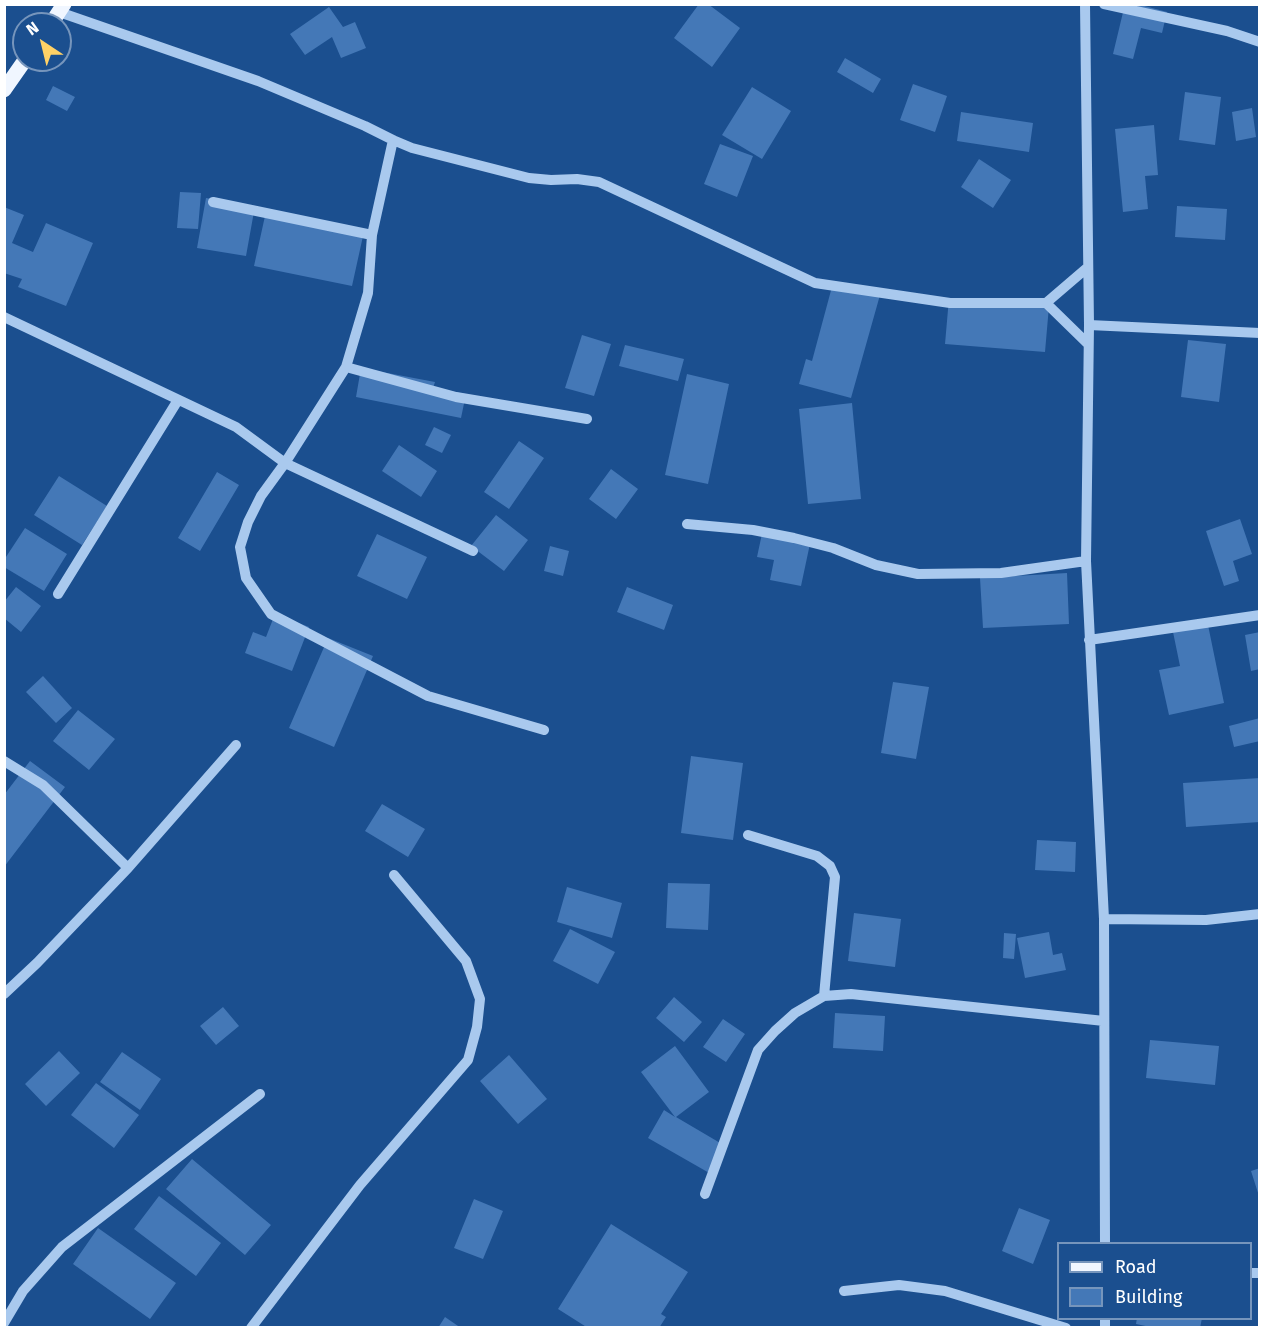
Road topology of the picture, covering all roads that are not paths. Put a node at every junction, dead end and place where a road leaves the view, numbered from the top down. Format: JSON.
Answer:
{"nodes":[{"id":1,"x":1085,"y":4,"type":"edge"},
{"id":2,"x":1104,"y":4,"type":"edge"},
{"id":3,"x":72,"y":19,"type":"edge"},
{"id":4,"x":1260,"y":42,"type":"edge"},
{"id":5,"x":17,"y":72,"type":"edge"},
{"id":6,"x":4,"y":90,"type":"edge"},
{"id":7,"x":393,"y":140,"type":"junction"},
{"id":8,"x":213,"y":202,"type":"dead end"},
{"id":9,"x":372,"y":235,"type":"junction"},
{"id":10,"x":1088,"y":267,"type":"junction"},
{"id":11,"x":1046,"y":303,"type":"junction"},
{"id":12,"x":4,"y":317,"type":"edge"},
{"id":13,"x":1089,"y":325,"type":"junction"},
{"id":14,"x":1260,"y":333,"type":"edge"},
{"id":15,"x":1088,"y":344,"type":"junction"},
{"id":16,"x":346,"y":367,"type":"junction"},
{"id":17,"x":178,"y":400,"type":"junction"},
{"id":18,"x":587,"y":419,"type":"dead end"},
{"id":19,"x":285,"y":463,"type":"junction"},
{"id":20,"x":687,"y":524,"type":"dead end"},
{"id":21,"x":473,"y":552,"type":"dead end"},
{"id":22,"x":1086,"y":561,"type":"junction"},
{"id":23,"x":58,"y":594,"type":"dead end"},
{"id":24,"x":1260,"y":615,"type":"edge"},
{"id":25,"x":1089,"y":640,"type":"junction"},
{"id":26,"x":544,"y":730,"type":"dead end"},
{"id":27,"x":236,"y":745,"type":"dead end"},
{"id":28,"x":4,"y":761,"type":"edge"},
{"id":29,"x":748,"y":835,"type":"dead end"},
{"id":30,"x":128,"y":868,"type":"junction"},
{"id":31,"x":394,"y":874,"type":"dead end"},
{"id":32,"x":1260,"y":914,"type":"edge"},
{"id":33,"x":1104,"y":919,"type":"junction"},
{"id":34,"x":4,"y":994,"type":"edge"},
{"id":35,"x":824,"y":996,"type":"junction"},
{"id":36,"x":1104,"y":1021,"type":"junction"},
{"id":37,"x":260,"y":1094,"type":"dead end"},
{"id":38,"x":705,"y":1194,"type":"dead end"},
{"id":39,"x":1105,"y":1242,"type":"edge"},
{"id":40,"x":844,"y":1291,"type":"dead end"},
{"id":41,"x":4,"y":1323,"type":"edge"},
{"id":42,"x":251,"y":1328,"type":"edge"},
{"id":43,"x":1066,"y":1328,"type":"edge"}],
"edges":[{"from":1,"to":10,"type":"street"},
{"from":2,"to":4,"type":"street"},
{"from":3,"to":7,"type":"street"},
{"from":5,"to":6,"type":"main road"},
{"from":7,"to":9,"type":"street"},
{"from":7,"to":11,"type":"street"},
{"from":8,"to":9,"type":"street"},
{"from":9,"to":16,"type":"street"},
{"from":10,"to":11,"type":"street"},
{"from":10,"to":13,"type":"street"},
{"from":11,"to":15,"type":"street"},
{"from":12,"to":17,"type":"street"},
{"from":13,"to":14,"type":"street"},
{"from":13,"to":15,"type":"street"},
{"from":15,"to":22,"type":"street"},
{"from":16,"to":18,"type":"street"},
{"from":16,"to":19,"type":"street"},
{"from":17,"to":19,"type":"street"},
{"from":17,"to":23,"type":"street"},
{"from":19,"to":21,"type":"street"},
{"from":19,"to":26,"type":"street"},
{"from":20,"to":22,"type":"street"},
{"from":22,"to":25,"type":"street"},
{"from":24,"to":25,"type":"street"},
{"from":25,"to":33,"type":"street"},
{"from":27,"to":30,"type":"street"},
{"from":28,"to":30,"type":"street"},
{"from":29,"to":35,"type":"street"},
{"from":30,"to":34,"type":"street"},
{"from":31,"to":42,"type":"street"},
{"from":32,"to":33,"type":"street"},
{"from":33,"to":36,"type":"street"},
{"from":35,"to":36,"type":"street"},
{"from":35,"to":38,"type":"street"},
{"from":36,"to":39,"type":"street"},
{"from":37,"to":41,"type":"street"},
{"from":40,"to":43,"type":"street"}]}
